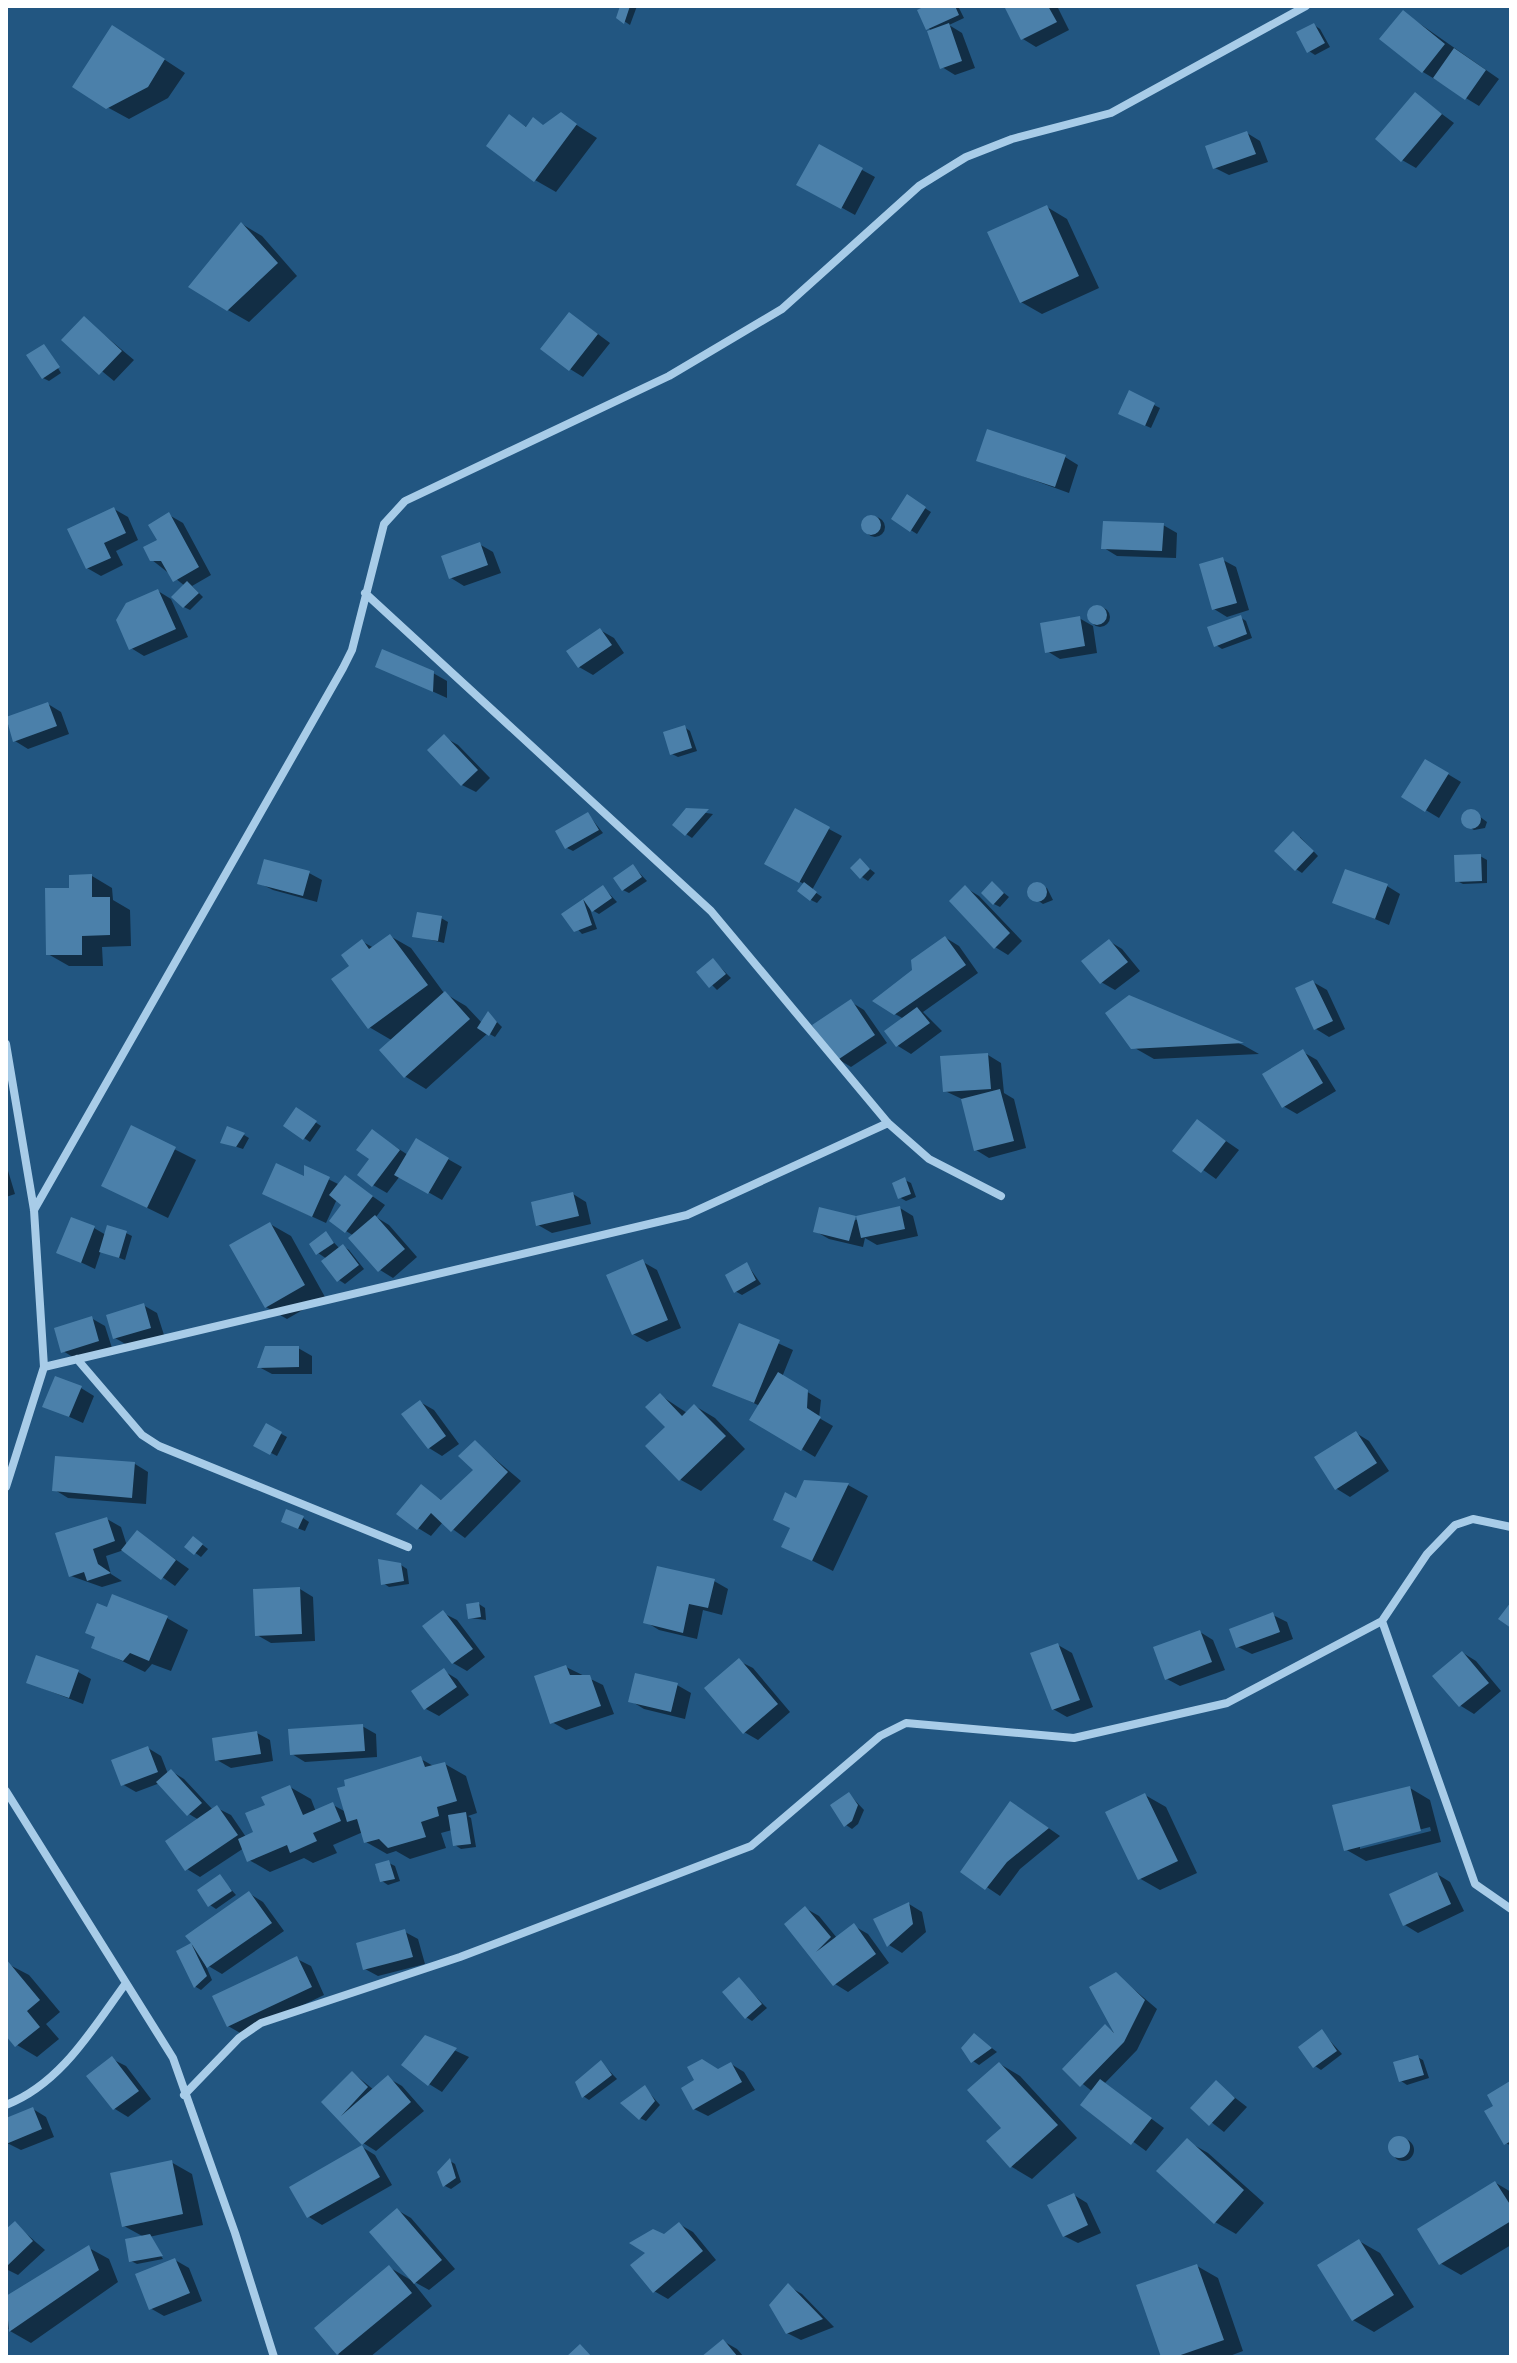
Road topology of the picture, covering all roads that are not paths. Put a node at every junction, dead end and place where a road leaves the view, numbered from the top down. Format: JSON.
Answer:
{"nodes":[{"id":1,"x":1306,"y":6,"type":"edge"},
{"id":2,"x":365,"y":593,"type":"junction"},
{"id":3,"x":6,"y":1044,"type":"edge"},
{"id":4,"x":888,"y":1123,"type":"junction"},
{"id":5,"x":1001,"y":1196,"type":"dead end"},
{"id":6,"x":34,"y":1210,"type":"junction"},
{"id":7,"x":77,"y":1359,"type":"junction"},
{"id":8,"x":44,"y":1367,"type":"junction"},
{"id":9,"x":6,"y":1487,"type":"edge"},
{"id":10,"x":1511,"y":1527,"type":"edge"},
{"id":11,"x":408,"y":1547,"type":"dead end"},
{"id":12,"x":1382,"y":1621,"type":"junction"},
{"id":13,"x":7,"y":1795,"type":"edge"},
{"id":14,"x":1511,"y":1909,"type":"edge"},
{"id":15,"x":126,"y":1983,"type":"junction"},
{"id":16,"x":184,"y":2095,"type":"junction"},
{"id":17,"x":6,"y":2105,"type":"edge"},
{"id":18,"x":274,"y":2357,"type":"edge"}],
"edges":[{"from":1,"to":2,"type":"street"},
{"from":2,"to":4,"type":"street"},
{"from":2,"to":6,"type":"street"},
{"from":3,"to":6,"type":"street"},
{"from":4,"to":5,"type":"street"},
{"from":4,"to":7,"type":"street"},
{"from":6,"to":8,"type":"street"},
{"from":7,"to":8,"type":"street"},
{"from":7,"to":11,"type":"street"},
{"from":8,"to":9,"type":"street"},
{"from":10,"to":12,"type":"street"},
{"from":12,"to":14,"type":"street"},
{"from":12,"to":16,"type":"street"},
{"from":13,"to":15,"type":"street"},
{"from":15,"to":16,"type":"street"},
{"from":15,"to":17,"type":"street"},
{"from":16,"to":18,"type":"street"}]}
